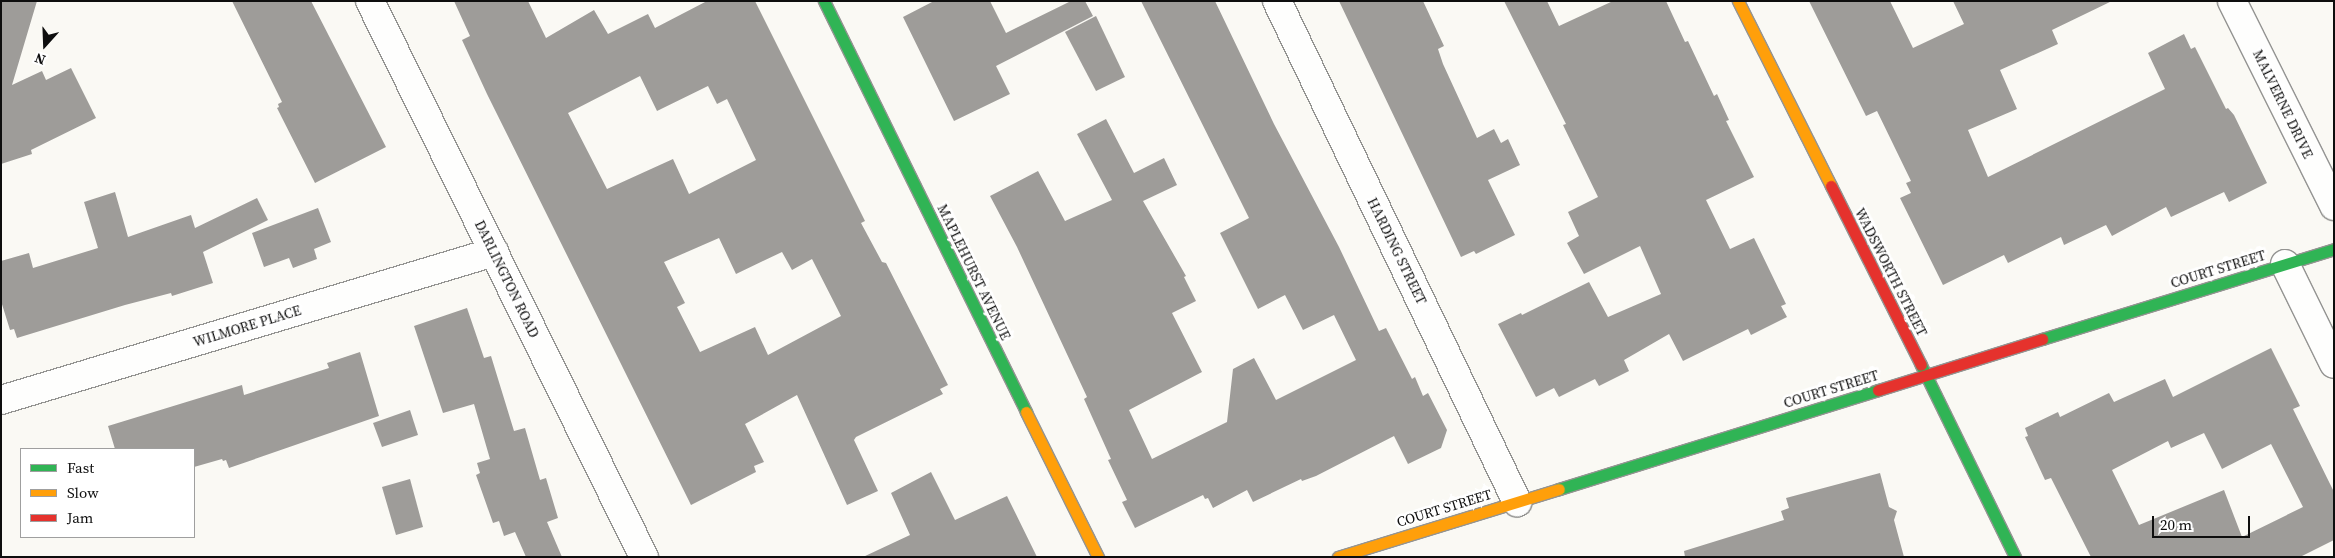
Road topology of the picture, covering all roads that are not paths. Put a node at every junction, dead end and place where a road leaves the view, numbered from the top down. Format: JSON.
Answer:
{"nodes":[{"id":1,"x":370,"y":1,"type":"edge"},
{"id":2,"x":824,"y":1,"type":"edge"},
{"id":3,"x":1277,"y":1,"type":"edge"},
{"id":4,"x":1738,"y":1,"type":"edge"},
{"id":5,"x":2232,"y":1,"type":"edge"},
{"id":6,"x":2334,"y":206,"type":"edge"},
{"id":7,"x":2334,"y":249,"type":"edge"},
{"id":8,"x":494,"y":252,"type":"junction"},
{"id":9,"x":2285,"y":264,"type":"junction"},
{"id":10,"x":2334,"y":364,"type":"edge"},
{"id":11,"x":1926,"y":375,"type":"junction"},
{"id":12,"x":1,"y":400,"type":"edge"},
{"id":13,"x":1517,"y":502,"type":"junction"},
{"id":14,"x":644,"y":557,"type":"edge"},
{"id":15,"x":1098,"y":557,"type":"edge"},
{"id":16,"x":1338,"y":557,"type":"edge"},
{"id":17,"x":2015,"y":557,"type":"edge"}],
"edges":[{"from":1,"to":8,"type":"street","name":"DARLINGTON ROAD"},
{"from":2,"to":15,"type":"street","name":"MAPLEHURST AVENUE"},
{"from":3,"to":13,"type":"street","name":"HARDING STREET"},
{"from":4,"to":11,"type":"street","name":"WADSWORTH STREET"},
{"from":5,"to":6,"type":"street","name":"MALVERNE DRIVE"},
{"from":7,"to":9,"type":"street","name":"COURT STREET"},
{"from":8,"to":12,"type":"street","name":"WILMORE PLACE"},
{"from":8,"to":14,"type":"street","name":"DARLINGTON ROAD"},
{"from":9,"to":10,"type":"street"},
{"from":9,"to":11,"type":"street","name":"COURT STREET"},
{"from":11,"to":13,"type":"street","name":"COURT STREET"},
{"from":11,"to":17,"type":"street","name":"WADSWORTH STREET"},
{"from":13,"to":16,"type":"street","name":"COURT STREET"}]}
